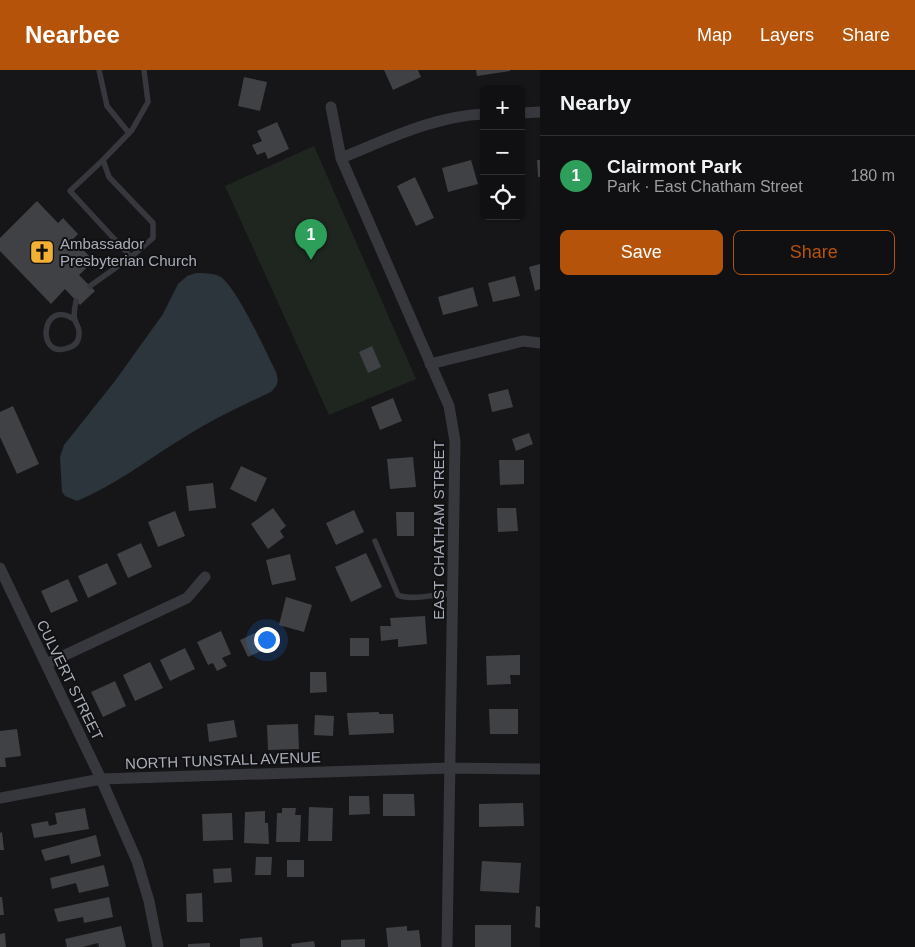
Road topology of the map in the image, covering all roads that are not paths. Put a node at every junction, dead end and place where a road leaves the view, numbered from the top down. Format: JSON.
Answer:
{"nodes":[{"id":1,"x":99,"y":70,"type":"edge"},
{"id":2,"x":144,"y":70,"type":"edge"},
{"id":3,"x":331,"y":107,"type":"dead end"},
{"id":4,"x":540,"y":112,"type":"edge"},
{"id":5,"x":525,"y":113,"type":"edge"},
{"id":6,"x":480,"y":114,"type":"edge"},
{"id":7,"x":129,"y":133,"type":"junction"},
{"id":8,"x":341,"y":158,"type":"junction"},
{"id":9,"x":103,"y":160,"type":"junction"},
{"id":10,"x":131,"y":257,"type":"junction"},
{"id":11,"x":90,"y":286,"type":"dead end"},
{"id":12,"x":76,"y":301,"type":"dead end"},
{"id":13,"x":74,"y":320,"type":"junction"},
{"id":14,"x":540,"y":343,"type":"edge"},
{"id":15,"x":430,"y":364,"type":"junction"},
{"id":16,"x":375,"y":541,"type":"dead end"},
{"id":17,"x":0,"y":568,"type":"edge"},
{"id":18,"x":205,"y":577,"type":"dead end"},
{"id":19,"x":453,"y":593,"type":"junction"},
{"id":20,"x":46,"y":664,"type":"junction"},
{"id":21,"x":449,"y":768,"type":"junction"},
{"id":22,"x":540,"y":769,"type":"edge"},
{"id":23,"x":101,"y":778,"type":"junction"},
{"id":24,"x":0,"y":798,"type":"edge"},
{"id":25,"x":158,"y":947,"type":"edge"},
{"id":26,"x":447,"y":947,"type":"edge"}],
"edges":[{"from":1,"to":7,"type":"lane"},
{"from":2,"to":7,"type":"lane"},
{"from":3,"to":8,"type":"street","name":"EAST CHATHAM STREET"},
{"from":4,"to":5,"type":"street"},
{"from":6,"to":8,"type":"street"},
{"from":7,"to":9,"type":"lane"},
{"from":8,"to":15,"type":"street","name":"EAST CHATHAM STREET"},
{"from":9,"to":10,"type":"lane"},
{"from":9,"to":10,"type":"lane"},
{"from":10,"to":11,"type":"lane"},
{"from":12,"to":13,"type":"lane"},
{"from":13,"to":13,"type":"lane"},
{"from":14,"to":15,"type":"street"},
{"from":15,"to":19,"type":"street","name":"EAST CHATHAM STREET"},
{"from":16,"to":19,"type":"lane"},
{"from":17,"to":20,"type":"street","name":"CULVERT STREET"},
{"from":18,"to":20,"type":"street"},
{"from":19,"to":21,"type":"street","name":"EAST CHATHAM STREET"},
{"from":20,"to":23,"type":"street","name":"CULVERT STREET"},
{"from":21,"to":22,"type":"street","name":"NORTH TUNSTALL AVENUE"},
{"from":21,"to":23,"type":"street","name":"NORTH TUNSTALL AVENUE"},
{"from":21,"to":26,"type":"street","name":"EAST CHATHAM STREET"},
{"from":23,"to":24,"type":"street","name":"NORTH TUNSTALL AVENUE"},
{"from":23,"to":25,"type":"street","name":"CULVERT STREET"}]}
